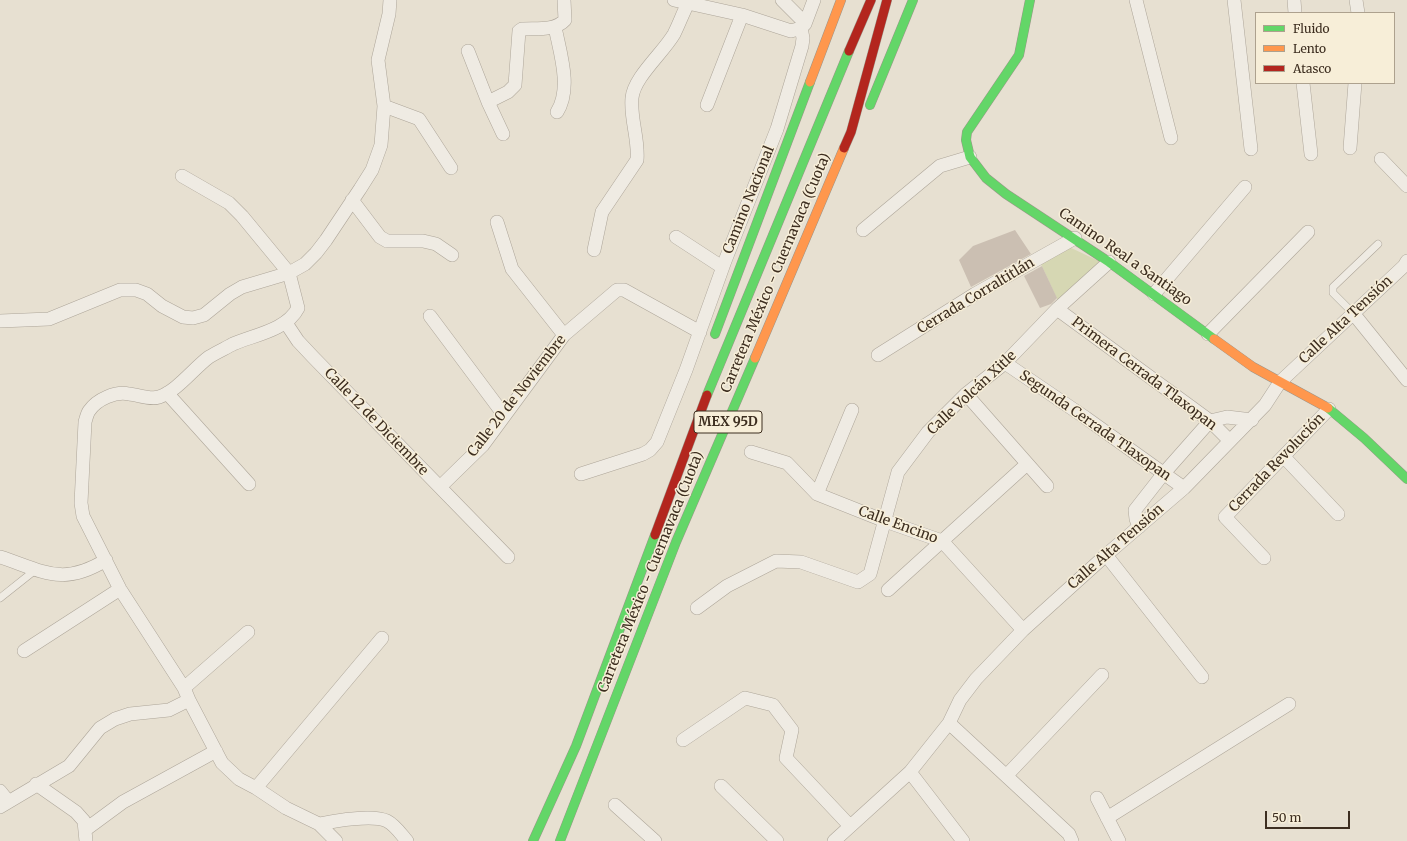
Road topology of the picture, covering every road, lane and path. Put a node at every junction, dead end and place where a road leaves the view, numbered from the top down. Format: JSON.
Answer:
{"nodes":[{"id":1,"x":390,"y":0,"type":"edge"},
{"id":2,"x":564,"y":0,"type":"edge"},
{"id":3,"x":674,"y":0,"type":"edge"},
{"id":4,"x":782,"y":0,"type":"edge"},
{"id":5,"x":814,"y":0,"type":"edge"},
{"id":6,"x":841,"y":0,"type":"edge"},
{"id":7,"x":871,"y":0,"type":"edge"},
{"id":8,"x":878,"y":0,"type":"edge"},
{"id":9,"x":887,"y":0,"type":"edge"},
{"id":10,"x":913,"y":0,"type":"edge"},
{"id":11,"x":1030,"y":0,"type":"edge"},
{"id":12,"x":1136,"y":0,"type":"edge"},
{"id":13,"x":1234,"y":0,"type":"edge"},
{"id":14,"x":1294,"y":0,"type":"edge"},
{"id":15,"x":1356,"y":0,"type":"edge"},
{"id":16,"x":688,"y":3,"type":"junction"},
{"id":17,"x":1295,"y":12,"type":"edge"},
{"id":18,"x":1358,"y":12,"type":"edge"},
{"id":19,"x":742,"y":15,"type":"junction"},
{"id":20,"x":802,"y":26,"type":"junction"},
{"id":21,"x":555,"y":27,"type":"junction"},
{"id":22,"x":468,"y":51,"type":"dead end"},
{"id":23,"x":1303,"y":84,"type":"edge"},
{"id":24,"x":1355,"y":84,"type":"edge"},
{"id":25,"x":488,"y":102,"type":"junction"},
{"id":26,"x":707,"y":105,"type":"dead end"},
{"id":27,"x":384,"y":106,"type":"junction"},
{"id":28,"x":557,"y":112,"type":"dead end"},
{"id":29,"x":851,"y":132,"type":"junction"},
{"id":30,"x":503,"y":134,"type":"dead end"},
{"id":31,"x":1170,"y":138,"type":"dead end"},
{"id":32,"x":1350,"y":148,"type":"dead end"},
{"id":33,"x":1251,"y":149,"type":"dead end"},
{"id":34,"x":1311,"y":154,"type":"dead end"},
{"id":35,"x":970,"y":157,"type":"junction"},
{"id":36,"x":1382,"y":159,"type":"dead end"},
{"id":37,"x":451,"y":168,"type":"dead end"},
{"id":38,"x":182,"y":176,"type":"dead end"},
{"id":39,"x":1407,"y":186,"type":"edge"},
{"id":40,"x":1245,"y":187,"type":"dead end"},
{"id":41,"x":352,"y":200,"type":"junction"},
{"id":42,"x":820,"y":207,"type":"junction"},
{"id":43,"x":805,"y":213,"type":"dead end"},
{"id":44,"x":497,"y":222,"type":"dead end"},
{"id":45,"x":863,"y":230,"type":"dead end"},
{"id":46,"x":1308,"y":232,"type":"dead end"},
{"id":47,"x":676,"y":237,"type":"dead end"},
{"id":48,"x":1075,"y":238,"type":"junction"},
{"id":49,"x":1378,"y":244,"type":"dead end"},
{"id":50,"x":594,"y":250,"type":"dead end"},
{"id":51,"x":452,"y":255,"type":"dead end"},
{"id":52,"x":1407,"y":261,"type":"edge"},
{"id":53,"x":1109,"y":262,"type":"junction"},
{"id":54,"x":722,"y":267,"type":"junction"},
{"id":55,"x":289,"y":273,"type":"junction"},
{"id":56,"x":1154,"y":294,"type":"junction"},
{"id":57,"x":1057,"y":309,"type":"junction"},
{"id":58,"x":1353,"y":313,"type":"junction"},
{"id":59,"x":430,"y":316,"type":"dead end"},
{"id":60,"x":0,"y":321,"type":"edge"},
{"id":61,"x":286,"y":323,"type":"junction"},
{"id":62,"x":700,"y":332,"type":"junction"},
{"id":63,"x":1208,"y":334,"type":"junction"},
{"id":64,"x":564,"y":336,"type":"junction"},
{"id":65,"x":711,"y":346,"type":"dead end"},
{"id":66,"x":878,"y":355,"type":"dead end"},
{"id":67,"x":1005,"y":363,"type":"junction"},
{"id":68,"x":1407,"y":380,"type":"edge"},
{"id":69,"x":1280,"y":382,"type":"junction"},
{"id":70,"x":167,"y":392,"type":"junction"},
{"id":71,"x":966,"y":394,"type":"junction"},
{"id":72,"x":1329,"y":409,"type":"junction"},
{"id":73,"x":852,"y":410,"type":"dead end"},
{"id":74,"x":504,"y":415,"type":"junction"},
{"id":75,"x":1252,"y":420,"type":"junction"},
{"id":76,"x":1210,"y":422,"type":"junction"},
{"id":77,"x":1230,"y":441,"type":"junction"},
{"id":78,"x":751,"y":452,"type":"dead end"},
{"id":79,"x":1284,"y":457,"type":"junction"},
{"id":80,"x":1027,"y":464,"type":"junction"},
{"id":81,"x":581,"y":474,"type":"dead end"},
{"id":82,"x":1164,"y":474,"type":"junction"},
{"id":83,"x":1407,"y":480,"type":"edge"},
{"id":84,"x":249,"y":484,"type":"dead end"},
{"id":85,"x":1047,"y":486,"type":"dead end"},
{"id":86,"x":440,"y":487,"type":"junction"},
{"id":87,"x":1184,"y":488,"type":"junction"},
{"id":88,"x":817,"y":494,"type":"junction"},
{"id":89,"x":679,"y":498,"type":"dead end"},
{"id":90,"x":677,"y":514,"type":"dead end"},
{"id":91,"x":1338,"y":514,"type":"dead end"},
{"id":92,"x":885,"y":521,"type":"junction"},
{"id":93,"x":1139,"y":527,"type":"junction"},
{"id":94,"x":942,"y":540,"type":"junction"},
{"id":95,"x":676,"y":542,"type":"junction"},
{"id":96,"x":1106,"y":555,"type":"junction"},
{"id":97,"x":0,"y":557,"type":"edge"},
{"id":98,"x":508,"y":557,"type":"dead end"},
{"id":99,"x":1264,"y":558,"type":"dead end"},
{"id":100,"x":106,"y":560,"type":"junction"},
{"id":101,"x":34,"y":570,"type":"junction"},
{"id":102,"x":120,"y":589,"type":"junction"},
{"id":103,"x":888,"y":590,"type":"dead end"},
{"id":104,"x":0,"y":598,"type":"edge"},
{"id":105,"x":697,"y":608,"type":"dead end"},
{"id":106,"x":1023,"y":630,"type":"junction"},
{"id":107,"x":248,"y":632,"type":"dead end"},
{"id":108,"x":382,"y":638,"type":"dead end"},
{"id":109,"x":24,"y":651,"type":"dead end"},
{"id":110,"x":1102,"y":675,"type":"dead end"},
{"id":111,"x":1202,"y":677,"type":"dead end"},
{"id":112,"x":186,"y":694,"type":"junction"},
{"id":113,"x":1289,"y":704,"type":"dead end"},
{"id":114,"x":948,"y":723,"type":"junction"},
{"id":115,"x":683,"y":740,"type":"dead end"},
{"id":116,"x":216,"y":751,"type":"junction"},
{"id":117,"x":910,"y":772,"type":"junction"},
{"id":118,"x":1007,"y":775,"type":"junction"},
{"id":119,"x":549,"y":783,"type":"dead end"},
{"id":120,"x":36,"y":784,"type":"junction"},
{"id":121,"x":721,"y":786,"type":"dead end"},
{"id":122,"x":256,"y":788,"type":"junction"},
{"id":123,"x":0,"y":791,"type":"edge"},
{"id":124,"x":1097,"y":798,"type":"dead end"},
{"id":125,"x":4,"y":804,"type":"edge"},
{"id":126,"x":615,"y":805,"type":"dead end"},
{"id":127,"x":1107,"y":818,"type":"junction"},
{"id":128,"x":318,"y":824,"type":"junction"},
{"id":129,"x":850,"y":826,"type":"junction"},
{"id":130,"x":86,"y":836,"type":"edge"},
{"id":131,"x":336,"y":841,"type":"edge"},
{"id":132,"x":407,"y":841,"type":"edge"},
{"id":133,"x":532,"y":841,"type":"edge"},
{"id":134,"x":560,"y":841,"type":"edge"},
{"id":135,"x":655,"y":841,"type":"edge"},
{"id":136,"x":777,"y":841,"type":"edge"},
{"id":137,"x":834,"y":841,"type":"edge"},
{"id":138,"x":963,"y":841,"type":"edge"},
{"id":139,"x":1072,"y":841,"type":"edge"},
{"id":140,"x":1119,"y":841,"type":"edge"}],
"edges":[{"from":1,"to":27,"type":"street"},
{"from":2,"to":21,"type":"street"},
{"from":3,"to":16,"type":"street"},
{"from":4,"to":20,"type":"street"},
{"from":5,"to":20,"type":"street"},
{"from":6,"to":65,"type":"main road"},
{"from":7,"to":133,"type":"main road"},
{"from":8,"to":89,"type":"main road"},
{"from":9,"to":29,"type":"main road","name":"Carretera México - Cuernavaca (Cuota)","number":"MEX 95D"},
{"from":10,"to":29,"type":"main road"},
{"from":11,"to":35,"type":"main road","name":"Camino Real a Santiago"},
{"from":12,"to":31,"type":"street"},
{"from":13,"to":33,"type":"street"},
{"from":14,"to":17,"type":"street"},
{"from":15,"to":18,"type":"street"},
{"from":16,"to":19,"type":"street"},
{"from":16,"to":50,"type":"street"},
{"from":19,"to":20,"type":"street"},
{"from":19,"to":26,"type":"street"},
{"from":20,"to":54,"type":"street","name":"Camino Nacional"},
{"from":21,"to":25,"type":"street"},
{"from":21,"to":28,"type":"street"},
{"from":22,"to":25,"type":"street"},
{"from":23,"to":34,"type":"street"},
{"from":24,"to":32,"type":"street"},
{"from":25,"to":30,"type":"street"},
{"from":27,"to":37,"type":"street"},
{"from":27,"to":41,"type":"street"},
{"from":29,"to":42,"type":"main road","name":"Carretera México - Cuernavaca (Cuota)","number":"MEX 95D"},
{"from":35,"to":45,"type":"street"},
{"from":35,"to":48,"type":"main road","name":"Camino Real a Santiago"},
{"from":36,"to":39,"type":"street"},
{"from":38,"to":55,"type":"street"},
{"from":40,"to":56,"type":"street"},
{"from":41,"to":51,"type":"street"},
{"from":41,"to":55,"type":"street"},
{"from":42,"to":43,"type":"main road"},
{"from":42,"to":95,"type":"main road","name":"Carretera México - Cuernavaca (Cuota)","number":"MEX 95D"},
{"from":44,"to":64,"type":"street"},
{"from":46,"to":63,"type":"street"},
{"from":47,"to":54,"type":"street"},
{"from":48,"to":53,"type":"main road","name":"Camino Real a Santiago"},
{"from":48,"to":66,"type":"street","name":"Cerrada Corraltitlán"},
{"from":49,"to":58,"type":"lane"},
{"from":52,"to":58,"type":"street","name":"Calle Alta Tensión"},
{"from":53,"to":56,"type":"main road","name":"Camino Real a Santiago"},
{"from":53,"to":57,"type":"street","name":"Calle Volcán Xitle"},
{"from":54,"to":62,"type":"street","name":"Camino Nacional"},
{"from":55,"to":60,"type":"street"},
{"from":55,"to":61,"type":"street"},
{"from":56,"to":63,"type":"main road","name":"Camino Real a Santiago"},
{"from":57,"to":67,"type":"street","name":"Calle Volcán Xitle"},
{"from":57,"to":76,"type":"street","name":"Primera Cerrada Tlaxopan"},
{"from":58,"to":68,"type":"street"},
{"from":58,"to":69,"type":"street","name":"Calle Alta Tensión"},
{"from":59,"to":74,"type":"street"},
{"from":61,"to":70,"type":"street"},
{"from":61,"to":86,"type":"street","name":"Calle 12 de Diciembre"},
{"from":62,"to":64,"type":"street","name":"Calle 20 de Noviembre"},
{"from":62,"to":81,"type":"street","name":"Camino Nacional"},
{"from":63,"to":69,"type":"main road","name":"Camino Real a Santiago"},
{"from":64,"to":74,"type":"street","name":"Calle 20 de Noviembre"},
{"from":67,"to":71,"type":"street","name":"Calle Volcán Xitle"},
{"from":67,"to":82,"type":"street","name":"Segunda Cerrada Tlaxopan"},
{"from":69,"to":72,"type":"main road","name":"Camino Real a Santiago"},
{"from":69,"to":75,"type":"street","name":"Calle Alta Tensión"},
{"from":70,"to":84,"type":"street"},
{"from":70,"to":100,"type":"street"},
{"from":71,"to":80,"type":"street"},
{"from":71,"to":92,"type":"street","name":"Calle Volcán Xitle"},
{"from":72,"to":79,"type":"street","name":"Cerrada Revolución"},
{"from":72,"to":83,"type":"main road","name":"Camino Real a Santiago"},
{"from":73,"to":88,"type":"street"},
{"from":74,"to":86,"type":"street","name":"Calle 20 de Noviembre"},
{"from":75,"to":76,"type":"street"},
{"from":75,"to":77,"type":"street","name":"Calle Alta Tensión"},
{"from":76,"to":77,"type":"street","name":"Primera Cerrada Tlaxopan"},
{"from":76,"to":82,"type":"street"},
{"from":77,"to":87,"type":"street","name":"Calle Alta Tensión"},
{"from":78,"to":88,"type":"street","name":"Calle Encino"},
{"from":79,"to":91,"type":"street"},
{"from":79,"to":99,"type":"street","name":"Cerrada Revolución"},
{"from":80,"to":85,"type":"street"},
{"from":80,"to":94,"type":"street"},
{"from":82,"to":87,"type":"street","name":"Segunda Cerrada Tlaxopan"},
{"from":82,"to":93,"type":"street"},
{"from":86,"to":98,"type":"street","name":"Calle 12 de Diciembre"},
{"from":87,"to":93,"type":"street","name":"Calle Alta Tensión"},
{"from":88,"to":92,"type":"street","name":"Calle Encino"},
{"from":90,"to":95,"type":"main road"},
{"from":92,"to":94,"type":"street","name":"Calle Encino"},
{"from":92,"to":105,"type":"street","name":"Calle Volcán Xitle"},
{"from":93,"to":96,"type":"street","name":"Calle Alta Tensión"},
{"from":94,"to":103,"type":"street"},
{"from":94,"to":106,"type":"street","name":"Calle Encino"},
{"from":95,"to":134,"type":"main road","name":"Carretera México - Cuernavaca (Cuota)","number":"MEX 95D"},
{"from":96,"to":106,"type":"street","name":"Calle Alta Tensión"},
{"from":96,"to":111,"type":"street"},
{"from":97,"to":101,"type":"street"},
{"from":100,"to":101,"type":"street"},
{"from":100,"to":102,"type":"street"},
{"from":101,"to":104,"type":"lane"},
{"from":102,"to":109,"type":"street"},
{"from":102,"to":112,"type":"street"},
{"from":106,"to":114,"type":"street","name":"Calle Alta Tensión"},
{"from":107,"to":112,"type":"street"},
{"from":108,"to":122,"type":"street"},
{"from":110,"to":118,"type":"street"},
{"from":112,"to":116,"type":"street"},
{"from":112,"to":120,"type":"street"},
{"from":113,"to":127,"type":"street"},
{"from":114,"to":117,"type":"street","name":"Calle Alta Tensión"},
{"from":114,"to":118,"type":"street"},
{"from":115,"to":129,"type":"street"},
{"from":116,"to":122,"type":"street"},
{"from":116,"to":130,"type":"street"},
{"from":117,"to":129,"type":"street","name":"Calle Alta Tensión"},
{"from":117,"to":138,"type":"street"},
{"from":118,"to":139,"type":"street"},
{"from":119,"to":133,"type":"main road"},
{"from":120,"to":125,"type":"street"},
{"from":120,"to":130,"type":"street"},
{"from":121,"to":136,"type":"street"},
{"from":122,"to":128,"type":"street"},
{"from":123,"to":125,"type":"street"},
{"from":124,"to":127,"type":"street"},
{"from":126,"to":135,"type":"street"},
{"from":127,"to":140,"type":"street"},
{"from":128,"to":131,"type":"street"},
{"from":128,"to":132,"type":"street"},
{"from":129,"to":137,"type":"street","name":"Calle Alta Tensión"}]}
